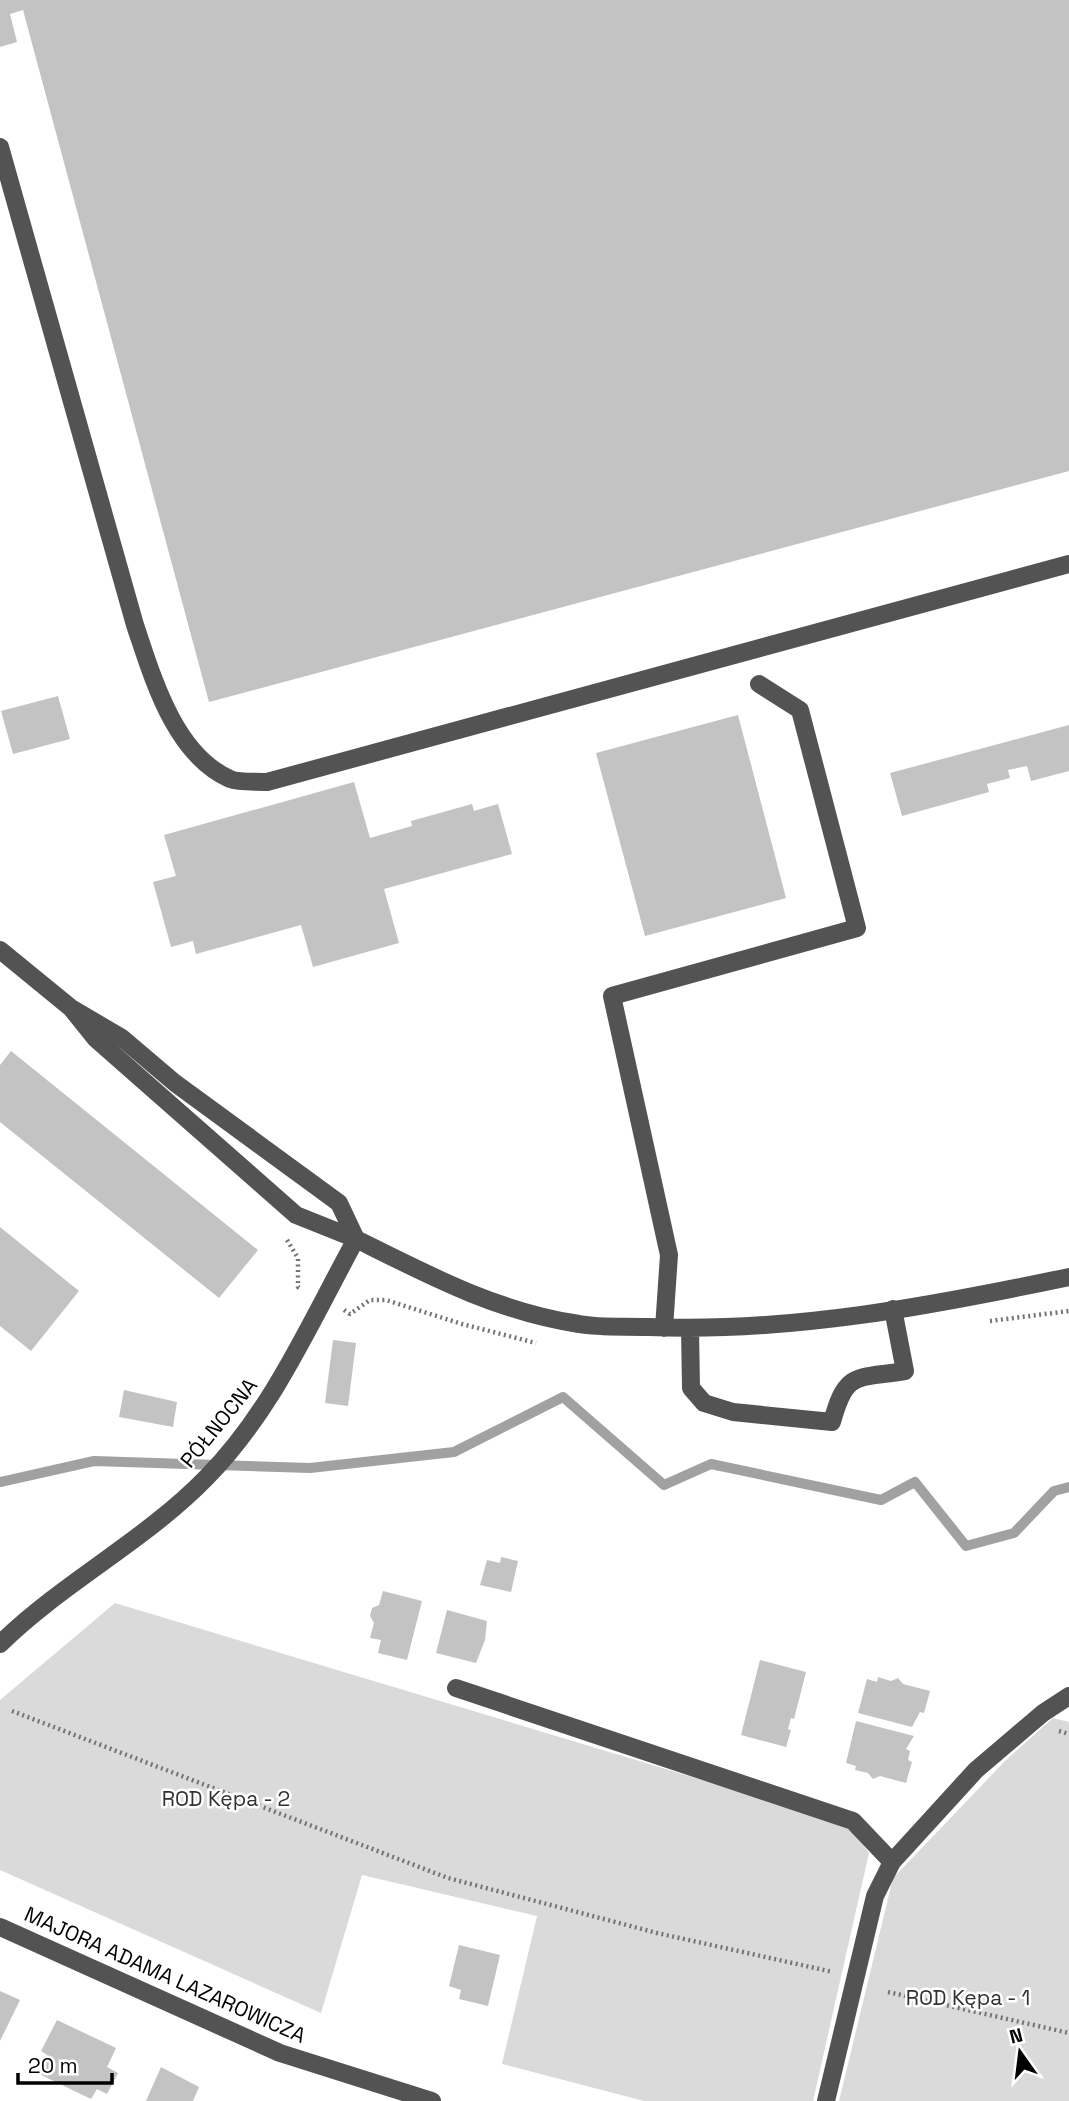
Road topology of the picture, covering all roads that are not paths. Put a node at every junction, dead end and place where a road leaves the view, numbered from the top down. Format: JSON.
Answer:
{"nodes":[{"id":1,"x":0,"y":147,"type":"edge"},
{"id":2,"x":1069,"y":564,"type":"edge"},
{"id":3,"x":759,"y":684,"type":"dead end"},
{"id":4,"x":0,"y":950,"type":"edge"},
{"id":5,"x":71,"y":1008,"type":"junction"},
{"id":6,"x":356,"y":1239,"type":"junction"},
{"id":7,"x":1069,"y":1277,"type":"edge"},
{"id":8,"x":893,"y":1309,"type":"junction"},
{"id":9,"x":664,"y":1328,"type":"junction"},
{"id":10,"x":690,"y":1328,"type":"junction"},
{"id":11,"x":0,"y":1644,"type":"edge"},
{"id":12,"x":456,"y":1688,"type":"dead end"},
{"id":13,"x":1069,"y":1696,"type":"edge"},
{"id":14,"x":892,"y":1862,"type":"junction"},
{"id":15,"x":0,"y":1927,"type":"edge"},
{"id":16,"x":432,"y":2101,"type":"edge"},
{"id":17,"x":826,"y":2101,"type":"edge"}],
"edges":[{"from":1,"to":2,"type":"street"},
{"from":3,"to":9,"type":"street"},
{"from":4,"to":5,"type":"street"},
{"from":5,"to":6,"type":"street"},
{"from":5,"to":6,"type":"street"},
{"from":6,"to":9,"type":"street"},
{"from":6,"to":11,"type":"street","name":"PÓŁNOCNA"},
{"from":7,"to":8,"type":"street"},
{"from":8,"to":10,"type":"street"},
{"from":8,"to":10,"type":"street"},
{"from":9,"to":10,"type":"street"},
{"from":12,"to":14,"type":"street"},
{"from":13,"to":14,"type":"street"},
{"from":14,"to":17,"type":"street"},
{"from":15,"to":16,"type":"street","name":"MAJORA ADAMA LAZAROWICZA"}]}
